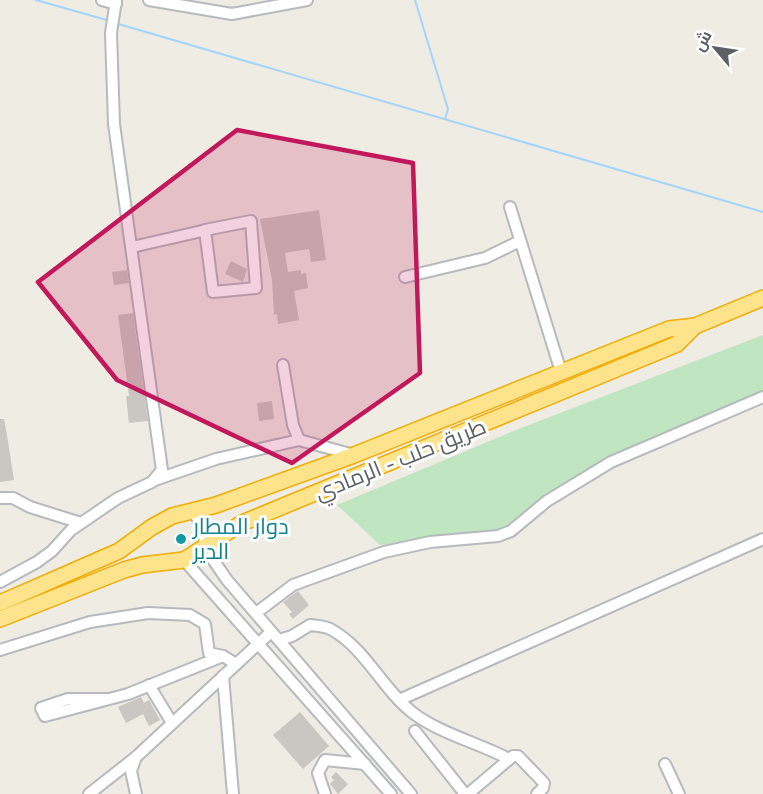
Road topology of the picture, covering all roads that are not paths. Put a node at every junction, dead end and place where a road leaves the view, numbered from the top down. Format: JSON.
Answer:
{"nodes":[{"id":1,"x":102,"y":0,"type":"edge"},
{"id":2,"x":149,"y":0,"type":"edge"},
{"id":3,"x":307,"y":0,"type":"edge"},
{"id":4,"x":116,"y":2,"type":"edge"},
{"id":5,"x":510,"y":207,"type":"dead end"},
{"id":6,"x":205,"y":230,"type":"junction"},
{"id":7,"x":520,"y":241,"type":"junction"},
{"id":8,"x":132,"y":247,"type":"junction"},
{"id":9,"x":405,"y":277,"type":"dead end"},
{"id":10,"x":763,"y":298,"type":"edge"},
{"id":11,"x":695,"y":326,"type":"junction"},
{"id":12,"x":283,"y":365,"type":"dead end"},
{"id":13,"x":561,"y":372,"type":"junction"},
{"id":14,"x":763,"y":397,"type":"edge"},
{"id":15,"x":300,"y":440,"type":"junction"},
{"id":16,"x":354,"y":455,"type":"junction"},
{"id":17,"x":152,"y":482,"type":"junction"},
{"id":18,"x":0,"y":498,"type":"edge"},
{"id":19,"x":192,"y":511,"type":"junction"},
{"id":20,"x":81,"y":523,"type":"junction"},
{"id":21,"x":763,"y":539,"type":"edge"},
{"id":22,"x":205,"y":548,"type":"junction"},
{"id":23,"x":184,"y":560,"type":"junction"},
{"id":24,"x":0,"y":582,"type":"edge"},
{"id":25,"x":233,"y":587,"type":"junction"},
{"id":26,"x":219,"y":599,"type":"junction"},
{"id":27,"x":0,"y":603,"type":"edge"},
{"id":28,"x":256,"y":613,"type":"junction"},
{"id":29,"x":0,"y":619,"type":"edge"},
{"id":30,"x":275,"y":636,"type":"junction"},
{"id":31,"x":258,"y":644,"type":"junction"},
{"id":32,"x":0,"y":650,"type":"edge"},
{"id":33,"x":223,"y":656,"type":"junction"},
{"id":34,"x":236,"y":664,"type":"junction"},
{"id":35,"x":223,"y":676,"type":"junction"},
{"id":36,"x":149,"y":685,"type":"junction"},
{"id":37,"x":109,"y":699,"type":"junction"},
{"id":38,"x":399,"y":700,"type":"junction"},
{"id":39,"x":172,"y":723,"type":"junction"},
{"id":40,"x":414,"y":731,"type":"dead end"},
{"id":41,"x":136,"y":757,"type":"junction"},
{"id":42,"x":509,"y":759,"type":"junction"},
{"id":43,"x":365,"y":764,"type":"junction"},
{"id":44,"x":665,"y":764,"type":"dead end"},
{"id":45,"x":89,"y":794,"type":"edge"},
{"id":46,"x":136,"y":794,"type":"edge"},
{"id":47,"x":233,"y":794,"type":"edge"},
{"id":48,"x":325,"y":794,"type":"edge"},
{"id":49,"x":392,"y":794,"type":"edge"},
{"id":50,"x":411,"y":794,"type":"edge"},
{"id":51,"x":467,"y":794,"type":"edge"},
{"id":52,"x":537,"y":794,"type":"edge"},
{"id":53,"x":679,"y":794,"type":"edge"}],
"edges":[{"from":1,"to":4,"type":"street"},
{"from":2,"to":3,"type":"street"},
{"from":4,"to":8,"type":"street"},
{"from":5,"to":7,"type":"street"},
{"from":6,"to":6,"type":"street"},
{"from":6,"to":8,"type":"street"},
{"from":7,"to":9,"type":"street"},
{"from":7,"to":13,"type":"street"},
{"from":8,"to":17,"type":"street"},
{"from":10,"to":11,"type":"highway","name":"طريق حلب - الرمادي"},
{"from":11,"to":13,"type":"highway","name":"طريق حلب - الرمادي"},
{"from":11,"to":22,"type":"highway","name":"طريق حلب - الرمادي"},
{"from":12,"to":15,"type":"street"},
{"from":13,"to":16,"type":"highway","name":"طريق حلب - الرمادي"},
{"from":14,"to":28,"type":"street"},
{"from":15,"to":16,"type":"street"},
{"from":15,"to":17,"type":"street"},
{"from":16,"to":19,"type":"highway","name":"طريق حلب - الرمادي"},
{"from":17,"to":20,"type":"street"},
{"from":18,"to":20,"type":"street"},
{"from":19,"to":22,"type":"street"},
{"from":19,"to":27,"type":"highway","name":"طريق حلب - الرمادي"},
{"from":20,"to":24,"type":"street"},
{"from":21,"to":38,"type":"street"},
{"from":22,"to":23,"type":"highway","name":"طريق حلب - الرمادي"},
{"from":22,"to":25,"type":"street"},
{"from":23,"to":26,"type":"street"},
{"from":23,"to":29,"type":"highway","name":"طريق حلب - الرمادي"},
{"from":25,"to":26,"type":"street"},
{"from":25,"to":28,"type":"street"},
{"from":26,"to":31,"type":"street"},
{"from":28,"to":30,"type":"street"},
{"from":30,"to":31,"type":"street"},
{"from":30,"to":38,"type":"street"},
{"from":30,"to":50,"type":"street"},
{"from":31,"to":34,"type":"street"},
{"from":31,"to":43,"type":"street"},
{"from":32,"to":33,"type":"street"},
{"from":33,"to":34,"type":"street"},
{"from":33,"to":36,"type":"street"},
{"from":34,"to":35,"type":"street"},
{"from":35,"to":39,"type":"street"},
{"from":35,"to":47,"type":"street"},
{"from":36,"to":37,"type":"street"},
{"from":36,"to":39,"type":"street"},
{"from":37,"to":37,"type":"street"},
{"from":38,"to":42,"type":"street"},
{"from":39,"to":41,"type":"street"},
{"from":40,"to":51,"type":"street"},
{"from":41,"to":45,"type":"street"},
{"from":41,"to":46,"type":"street"},
{"from":42,"to":51,"type":"street"},
{"from":42,"to":52,"type":"street"},
{"from":43,"to":48,"type":"street"},
{"from":43,"to":49,"type":"street"},
{"from":44,"to":53,"type":"street"}]}
